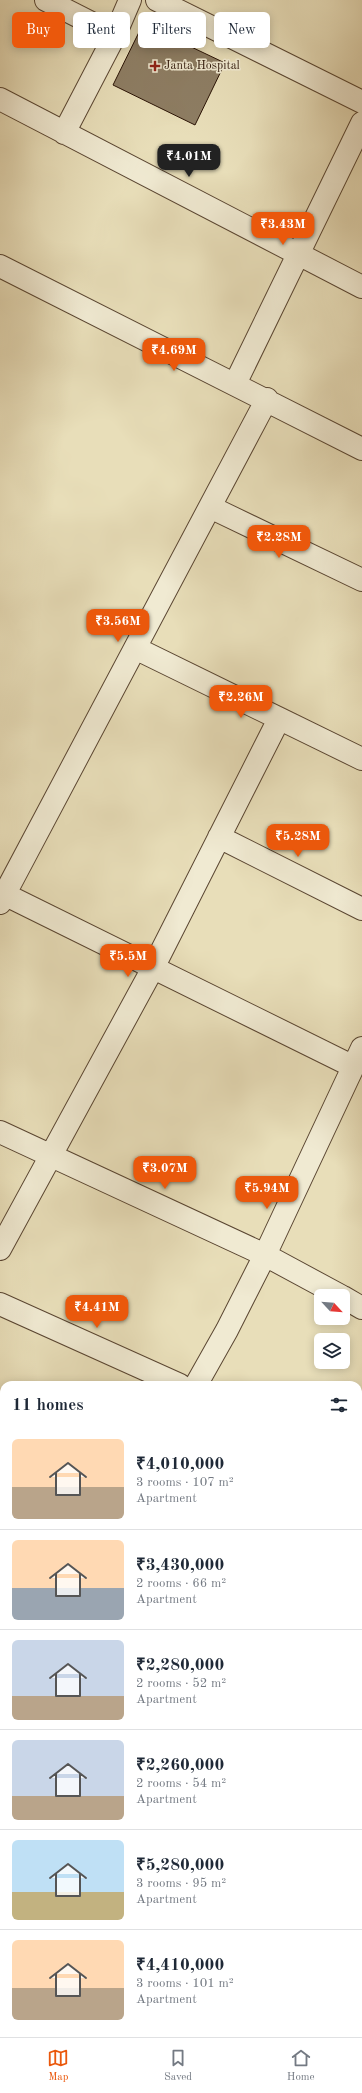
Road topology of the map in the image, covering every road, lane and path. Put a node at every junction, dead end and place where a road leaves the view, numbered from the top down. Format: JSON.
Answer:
{"nodes":[{"id":1,"x":46,"y":0,"type":"edge"},
{"id":2,"x":130,"y":0,"type":"edge"},
{"id":3,"x":157,"y":0,"type":"edge"},
{"id":4,"x":125,"y":12,"type":"edge"},
{"id":5,"x":73,"y":14,"type":"edge"},
{"id":6,"x":108,"y":48,"type":"edge"},
{"id":7,"x":0,"y":99,"type":"edge"},
{"id":8,"x":362,"y":102,"type":"edge"},
{"id":9,"x":362,"y":124,"type":"edge"},
{"id":10,"x":64,"y":133,"type":"junction"},
{"id":11,"x":298,"y":253,"type":"junction"},
{"id":12,"x":0,"y":266,"type":"edge"},
{"id":13,"x":362,"y":287,"type":"edge"},
{"id":14,"x":235,"y":384,"type":"junction"},
{"id":15,"x":267,"y":399,"type":"junction"},
{"id":16,"x":362,"y":449,"type":"edge"},
{"id":17,"x":210,"y":507,"type":"junction"},
{"id":18,"x":362,"y":580,"type":"edge"},
{"id":19,"x":135,"y":648,"type":"junction"},
{"id":20,"x":279,"y":719,"type":"junction"},
{"id":21,"x":362,"y":759,"type":"edge"},
{"id":22,"x":219,"y":837,"type":"junction"},
{"id":23,"x":2,"y":896,"type":"edge"},
{"id":24,"x":362,"y":909,"type":"edge"},
{"id":25,"x":153,"y":968,"type":"junction"},
{"id":26,"x":362,"y":1048,"type":"edge"},
{"id":27,"x":352,"y":1066,"type":"junction"},
{"id":28,"x":0,"y":1132,"type":"edge"},
{"id":29,"x":50,"y":1157,"type":"junction"},
{"id":30,"x":0,"y":1249,"type":"edge"},
{"id":31,"x":265,"y":1255,"type":"junction"},
{"id":32,"x":327,"y":1289,"type":"edge"},
{"id":33,"x":350,"y":1301,"type":"edge"},
{"id":34,"x":0,"y":1304,"type":"edge"},
{"id":35,"x":362,"y":1308,"type":"edge"},
{"id":36,"x":171,"y":1381,"type":"edge"},
{"id":37,"x":198,"y":1381,"type":"edge"}],
"edges":[{"from":1,"to":5,"type":"street"},
{"from":2,"to":4,"type":"street"},
{"from":3,"to":8,"type":"street"},
{"from":6,"to":10,"type":"street"},
{"from":7,"to":10,"type":"street"},
{"from":9,"to":11,"type":"street"},
{"from":10,"to":11,"type":"street"},
{"from":11,"to":13,"type":"street"},
{"from":11,"to":14,"type":"street"},
{"from":12,"to":14,"type":"street"},
{"from":14,"to":15,"type":"street"},
{"from":15,"to":16,"type":"street"},
{"from":15,"to":17,"type":"street"},
{"from":17,"to":18,"type":"street"},
{"from":17,"to":19,"type":"street"},
{"from":19,"to":20,"type":"street"},
{"from":19,"to":23,"type":"street"},
{"from":20,"to":21,"type":"street"},
{"from":20,"to":22,"type":"street"},
{"from":22,"to":24,"type":"street"},
{"from":22,"to":25,"type":"street"},
{"from":23,"to":25,"type":"street"},
{"from":25,"to":27,"type":"street"},
{"from":25,"to":29,"type":"street"},
{"from":26,"to":27,"type":"street"},
{"from":27,"to":31,"type":"street"},
{"from":28,"to":29,"type":"street"},
{"from":29,"to":30,"type":"street"},
{"from":29,"to":31,"type":"street"},
{"from":31,"to":32,"type":"street"},
{"from":31,"to":37,"type":"street"},
{"from":33,"to":35,"type":"street"},
{"from":34,"to":36,"type":"street"}]}
